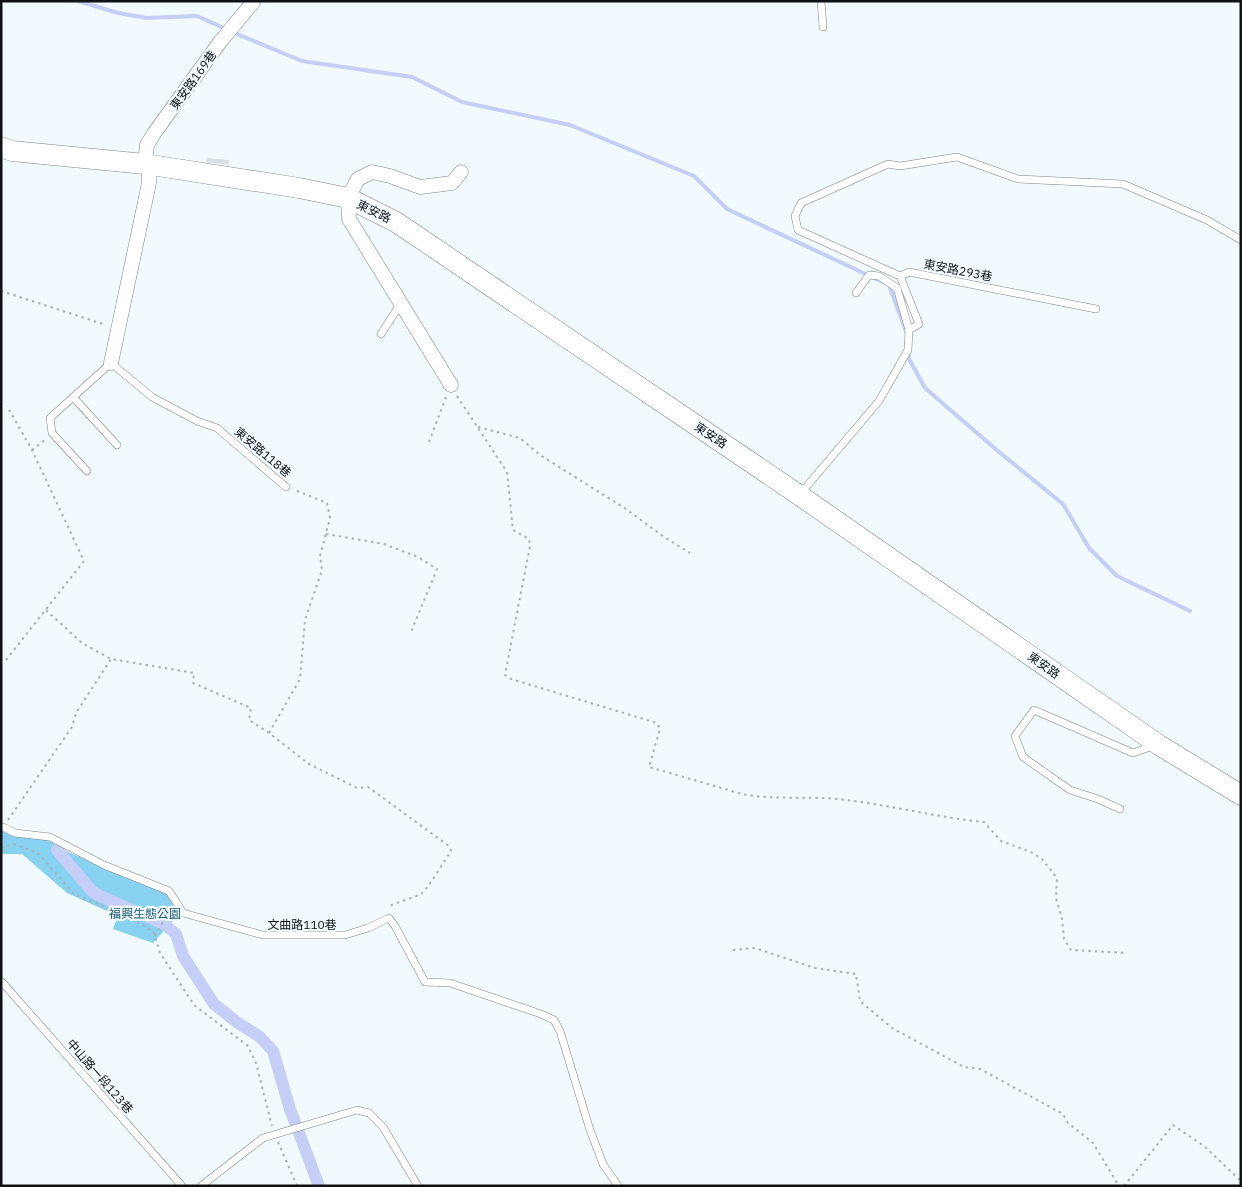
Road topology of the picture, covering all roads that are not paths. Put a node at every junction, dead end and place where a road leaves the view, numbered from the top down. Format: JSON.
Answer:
{"nodes":[{"id":1,"x":254,"y":1,"type":"edge"},
{"id":2,"x":821,"y":1,"type":"edge"},
{"id":3,"x":823,"y":27,"type":"dead end"},
{"id":4,"x":5,"y":153,"type":"edge"},
{"id":5,"x":145,"y":164,"type":"junction"},
{"id":6,"x":461,"y":172,"type":"dead end"},
{"id":7,"x":348,"y":198,"type":"junction"},
{"id":8,"x":1241,"y":240,"type":"edge"},
{"id":9,"x":900,"y":276,"type":"junction"},
{"id":10,"x":856,"y":293,"type":"dead end"},
{"id":11,"x":401,"y":302,"type":"junction"},
{"id":12,"x":1096,"y":309,"type":"dead end"},
{"id":13,"x":909,"y":330,"type":"junction"},
{"id":14,"x":381,"y":334,"type":"dead end"},
{"id":15,"x":111,"y":363,"type":"junction"},
{"id":16,"x":451,"y":385,"type":"road end"},
{"id":17,"x":73,"y":398,"type":"junction"},
{"id":18,"x":117,"y":444,"type":"dead end"},
{"id":19,"x":87,"y":471,"type":"dead end"},
{"id":20,"x":286,"y":487,"type":"road end"},
{"id":21,"x":799,"y":495,"type":"junction"},
{"id":22,"x":1159,"y":745,"type":"junction"},
{"id":23,"x":1241,"y":794,"type":"edge"},
{"id":24,"x":1120,"y":809,"type":"dead end"},
{"id":25,"x":3,"y":827,"type":"road end"},
{"id":26,"x":1,"y":981,"type":"edge"},
{"id":27,"x":182,"y":1186,"type":"edge"},
{"id":28,"x":201,"y":1186,"type":"edge"},
{"id":29,"x":418,"y":1186,"type":"edge"},
{"id":30,"x":618,"y":1186,"type":"edge"}],
"edges":[{"from":1,"to":5,"type":"street","name":"東安路169巷"},
{"from":2,"to":3,"type":"lane"},
{"from":4,"to":5,"type":"street","name":"東安路"},
{"from":5,"to":7,"type":"street","name":"東安路"},
{"from":5,"to":15,"type":"street"},
{"from":6,"to":7,"type":"street"},
{"from":7,"to":11,"type":"street"},
{"from":7,"to":21,"type":"street","name":"東安路"},
{"from":8,"to":9,"type":"lane"},
{"from":9,"to":12,"type":"lane","name":"東安路293巷"},
{"from":9,"to":13,"type":"lane"},
{"from":10,"to":13,"type":"lane"},
{"from":11,"to":14,"type":"lane"},
{"from":11,"to":16,"type":"street"},
{"from":13,"to":21,"type":"lane"},
{"from":15,"to":17,"type":"lane"},
{"from":15,"to":20,"type":"lane","name":"東安路118巷"},
{"from":17,"to":18,"type":"lane"},
{"from":17,"to":19,"type":"lane"},
{"from":21,"to":22,"type":"street","name":"東安路"},
{"from":22,"to":23,"type":"street","name":"東安路"},
{"from":22,"to":24,"type":"lane"},
{"from":25,"to":30,"type":"lane","name":"文曲路110巷"},
{"from":26,"to":27,"type":"lane","name":"中山路一段123巷"},
{"from":28,"to":29,"type":"lane"}]}
